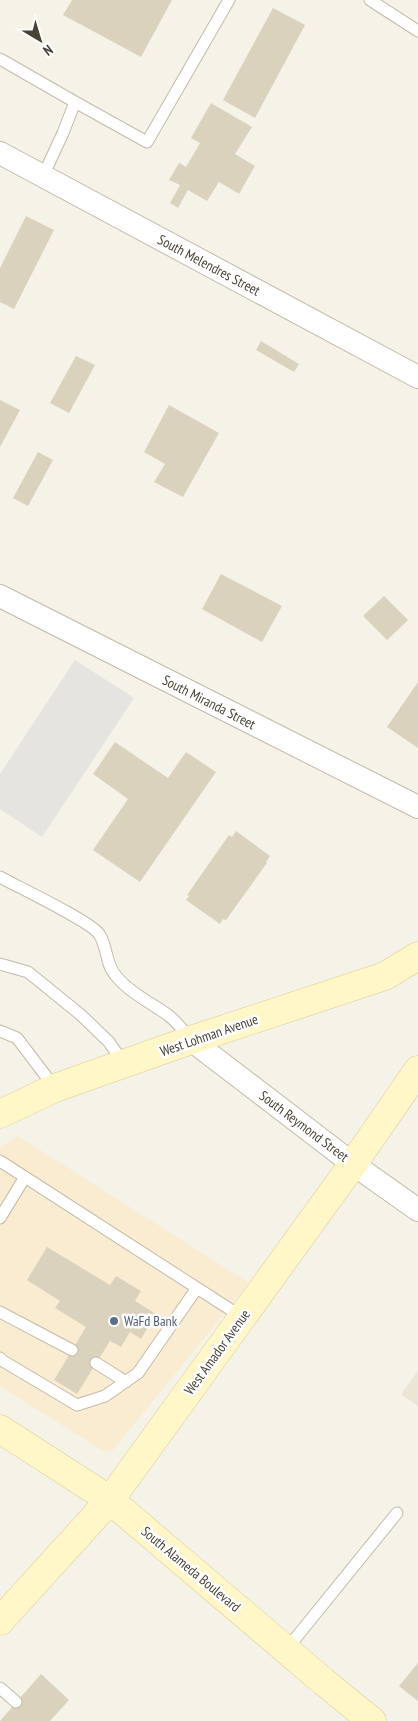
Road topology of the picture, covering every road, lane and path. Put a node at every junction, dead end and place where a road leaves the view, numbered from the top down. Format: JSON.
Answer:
{"nodes":[{"id":1,"x":229,"y":0,"type":"edge"},
{"id":2,"x":370,"y":0,"type":"edge"},
{"id":3,"x":418,"y":30,"type":"edge"},
{"id":4,"x":0,"y":59,"type":"edge"},
{"id":5,"x":76,"y":102,"type":"junction"},
{"id":6,"x":0,"y":153,"type":"edge"},
{"id":7,"x":43,"y":176,"type":"junction"},
{"id":8,"x":418,"y":377,"type":"edge"},
{"id":9,"x":0,"y":596,"type":"edge"},
{"id":10,"x":418,"y":807,"type":"edge"},
{"id":11,"x":0,"y":877,"type":"edge"},
{"id":12,"x":418,"y":956,"type":"edge"},
{"id":13,"x":0,"y":964,"type":"edge"},
{"id":14,"x":0,"y":1031,"type":"edge"},
{"id":15,"x":191,"y":1040,"type":"junction"},
{"id":16,"x":124,"y":1065,"type":"junction"},
{"id":17,"x":418,"y":1070,"type":"edge"},
{"id":18,"x":55,"y":1088,"type":"junction"},
{"id":19,"x":0,"y":1114,"type":"edge"},
{"id":20,"x":0,"y":1161,"type":"edge"},
{"id":21,"x":353,"y":1164,"type":"junction"},
{"id":22,"x":24,"y":1177,"type":"junction"},
{"id":23,"x":418,"y":1210,"type":"edge"},
{"id":24,"x":0,"y":1218,"type":"edge"},
{"id":25,"x":197,"y":1288,"type":"junction"},
{"id":26,"x":0,"y":1312,"type":"edge"},
{"id":27,"x":242,"y":1317,"type":"junction"},
{"id":28,"x":72,"y":1350,"type":"dead end"},
{"id":29,"x":0,"y":1358,"type":"edge"},
{"id":30,"x":96,"y":1364,"type":"dead end"},
{"id":31,"x":126,"y":1382,"type":"junction"},
{"id":32,"x":0,"y":1429,"type":"edge"},
{"id":33,"x":110,"y":1500,"type":"junction"},
{"id":34,"x":397,"y":1514,"type":"dead end"},
{"id":35,"x":0,"y":1620,"type":"edge"},
{"id":36,"x":286,"y":1650,"type":"junction"},
{"id":37,"x":0,"y":1688,"type":"edge"},
{"id":38,"x":16,"y":1702,"type":"dead end"},
{"id":39,"x":372,"y":1721,"type":"edge"}],
"edges":[{"from":1,"to":5,"type":"lane"},
{"from":2,"to":3,"type":"lane"},
{"from":4,"to":5,"type":"lane"},
{"from":5,"to":7,"type":"lane"},
{"from":6,"to":7,"type":"street","name":"South Melendres Street"},
{"from":7,"to":8,"type":"street","name":"South Melendres Street"},
{"from":9,"to":10,"type":"street","name":"South Miranda Street"},
{"from":11,"to":15,"type":"lane"},
{"from":12,"to":15,"type":"main road","name":"West Lohman Avenue"},
{"from":13,"to":16,"type":"lane"},
{"from":14,"to":18,"type":"lane"},
{"from":15,"to":16,"type":"main road","name":"West Lohman Avenue"},
{"from":15,"to":21,"type":"street","name":"South Reymond Street"},
{"from":16,"to":18,"type":"main road","name":"West Lohman Avenue"},
{"from":17,"to":21,"type":"main road","name":"West Amador Avenue"},
{"from":18,"to":19,"type":"main road","name":"West Lohman Avenue"},
{"from":20,"to":22,"type":"lane"},
{"from":21,"to":23,"type":"street","name":"South Reymond Street"},
{"from":21,"to":27,"type":"main road","name":"West Amador Avenue"},
{"from":22,"to":24,"type":"lane"},
{"from":22,"to":25,"type":"lane"},
{"from":25,"to":27,"type":"lane"},
{"from":25,"to":31,"type":"lane"},
{"from":26,"to":28,"type":"lane"},
{"from":27,"to":33,"type":"main road","name":"West Amador Avenue"},
{"from":29,"to":31,"type":"lane"},
{"from":30,"to":31,"type":"lane"},
{"from":32,"to":33,"type":"main road","name":"South Alameda Boulevard"},
{"from":33,"to":35,"type":"main road","name":"West Amador Avenue"},
{"from":33,"to":36,"type":"main road","name":"South Alameda Boulevard"},
{"from":34,"to":36,"type":"lane"},
{"from":36,"to":39,"type":"main road","name":"South Alameda Boulevard"},
{"from":37,"to":38,"type":"lane"}]}
